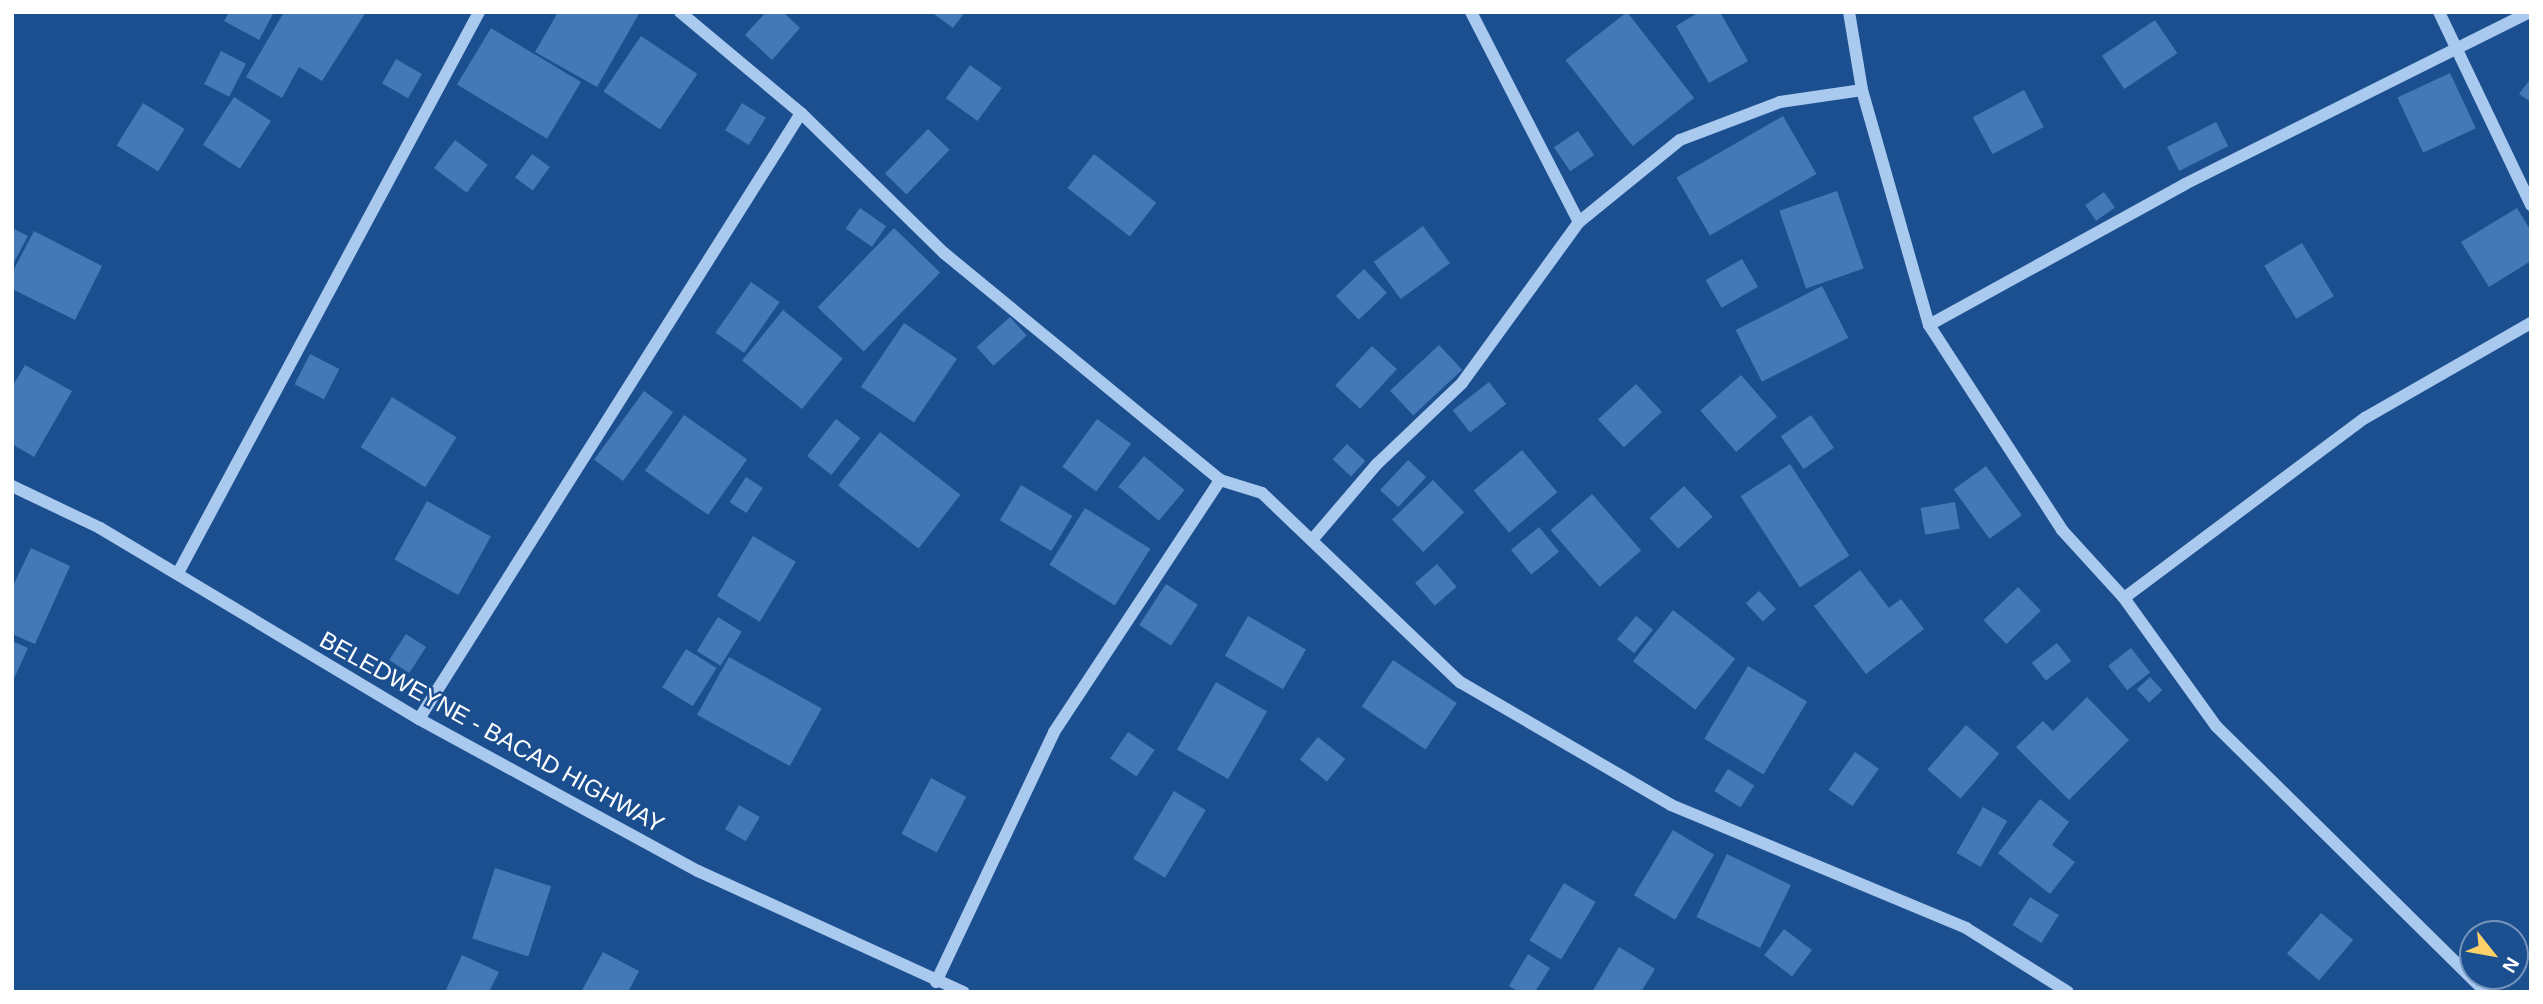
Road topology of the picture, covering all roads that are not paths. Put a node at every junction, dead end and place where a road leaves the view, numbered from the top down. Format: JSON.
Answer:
{"nodes":[{"id":1,"x":479,"y":12,"type":"edge"},
{"id":2,"x":680,"y":12,"type":"edge"},
{"id":3,"x":1471,"y":12,"type":"edge"},
{"id":4,"x":1849,"y":12,"type":"edge"},
{"id":5,"x":2439,"y":12,"type":"edge"},
{"id":6,"x":2530,"y":12,"type":"edge"},
{"id":7,"x":2458,"y":46,"type":"junction"},
{"id":8,"x":1862,"y":90,"type":"junction"},
{"id":9,"x":800,"y":113,"type":"junction"},
{"id":10,"x":2531,"y":205,"type":"edge"},
{"id":11,"x":1579,"y":222,"type":"junction"},
{"id":12,"x":2531,"y":323,"type":"edge"},
{"id":13,"x":1928,"y":325,"type":"junction"},
{"id":14,"x":1220,"y":480,"type":"junction"},
{"id":15,"x":12,"y":486,"type":"edge"},
{"id":16,"x":1312,"y":540,"type":"junction"},
{"id":17,"x":178,"y":573,"type":"junction"},
{"id":18,"x":2124,"y":598,"type":"junction"},
{"id":19,"x":419,"y":719,"type":"junction"},
{"id":20,"x":936,"y":982,"type":"junction"},
{"id":21,"x":964,"y":992,"type":"edge"},
{"id":22,"x":2068,"y":992,"type":"edge"},
{"id":23,"x":2486,"y":992,"type":"edge"}],
"edges":[{"from":1,"to":17,"type":"street"},
{"from":2,"to":9,"type":"street"},
{"from":3,"to":11,"type":"street"},
{"from":4,"to":8,"type":"street"},
{"from":5,"to":7,"type":"street"},
{"from":6,"to":7,"type":"street"},
{"from":7,"to":10,"type":"street"},
{"from":7,"to":13,"type":"street"},
{"from":8,"to":11,"type":"street"},
{"from":8,"to":13,"type":"street"},
{"from":9,"to":14,"type":"street"},
{"from":9,"to":19,"type":"street"},
{"from":11,"to":16,"type":"street"},
{"from":12,"to":18,"type":"street"},
{"from":13,"to":18,"type":"street"},
{"from":14,"to":16,"type":"street"},
{"from":14,"to":20,"type":"street"},
{"from":15,"to":17,"type":"street","name":"BELEDWEYNE - BACAD HIGHWAY"},
{"from":16,"to":22,"type":"street"},
{"from":17,"to":19,"type":"street","name":"BELEDWEYNE - BACAD HIGHWAY"},
{"from":18,"to":23,"type":"street"},
{"from":19,"to":20,"type":"street","name":"BELEDWEYNE - BACAD HIGHWAY"},
{"from":20,"to":21,"type":"street","name":"BELEDWEYNE - BACAD HIGHWAY"}]}
